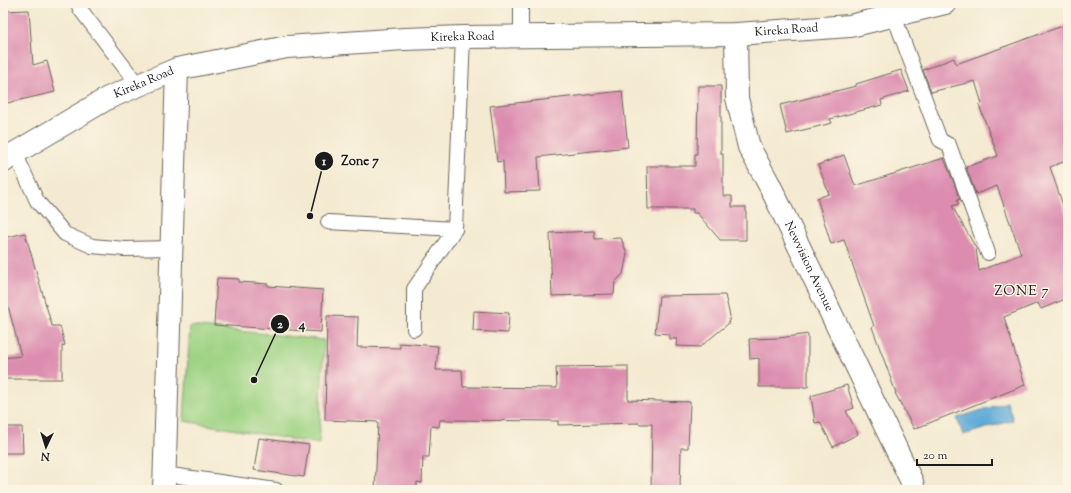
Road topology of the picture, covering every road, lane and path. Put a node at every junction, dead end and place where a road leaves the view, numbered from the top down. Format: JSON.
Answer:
{"nodes":[{"id":1,"x":78,"y":3,"type":"edge"},
{"id":2,"x":521,"y":3,"type":"edge"},
{"id":3,"x":945,"y":3,"type":"edge"},
{"id":4,"x":894,"y":16,"type":"junction"},
{"id":5,"x":736,"y":34,"type":"junction"},
{"id":6,"x":463,"y":37,"type":"junction"},
{"id":7,"x":521,"y":37,"type":"junction"},
{"id":8,"x":177,"y":69,"type":"junction"},
{"id":9,"x":138,"y":85,"type":"junction"},
{"id":10,"x":9,"y":157,"type":"edge"},
{"id":11,"x":328,"y":222,"type":"dead end"},
{"id":12,"x":455,"y":229,"type":"junction"},
{"id":13,"x":172,"y":248,"type":"junction"},
{"id":14,"x":988,"y":253,"type":"dead end"},
{"id":15,"x":414,"y":329,"type":"dead end"},
{"id":16,"x":164,"y":482,"type":"edge"},
{"id":17,"x":276,"y":490,"type":"edge"},
{"id":18,"x":914,"y":490,"type":"edge"}],
"edges":[{"from":1,"to":9,"type":"lane"},
{"from":2,"to":7,"type":"lane"},
{"from":3,"to":4,"type":"main road","name":"Kireka Road"},
{"from":4,"to":5,"type":"main road","name":"Kireka Road"},
{"from":4,"to":14,"type":"lane"},
{"from":5,"to":7,"type":"main road","name":"Kireka Road"},
{"from":5,"to":18,"type":"main road","name":"Newvision Avenue"},
{"from":6,"to":7,"type":"main road","name":"Kireka Road"},
{"from":6,"to":8,"type":"main road","name":"Kireka Road"},
{"from":6,"to":12,"type":"lane"},
{"from":8,"to":9,"type":"main road","name":"Kireka Road"},
{"from":8,"to":13,"type":"main road"},
{"from":9,"to":10,"type":"main road","name":"Kireka Road"},
{"from":10,"to":13,"type":"lane"},
{"from":11,"to":12,"type":"lane"},
{"from":12,"to":15,"type":"lane"},
{"from":13,"to":16,"type":"main road"},
{"from":16,"to":17,"type":"lane"}]}
